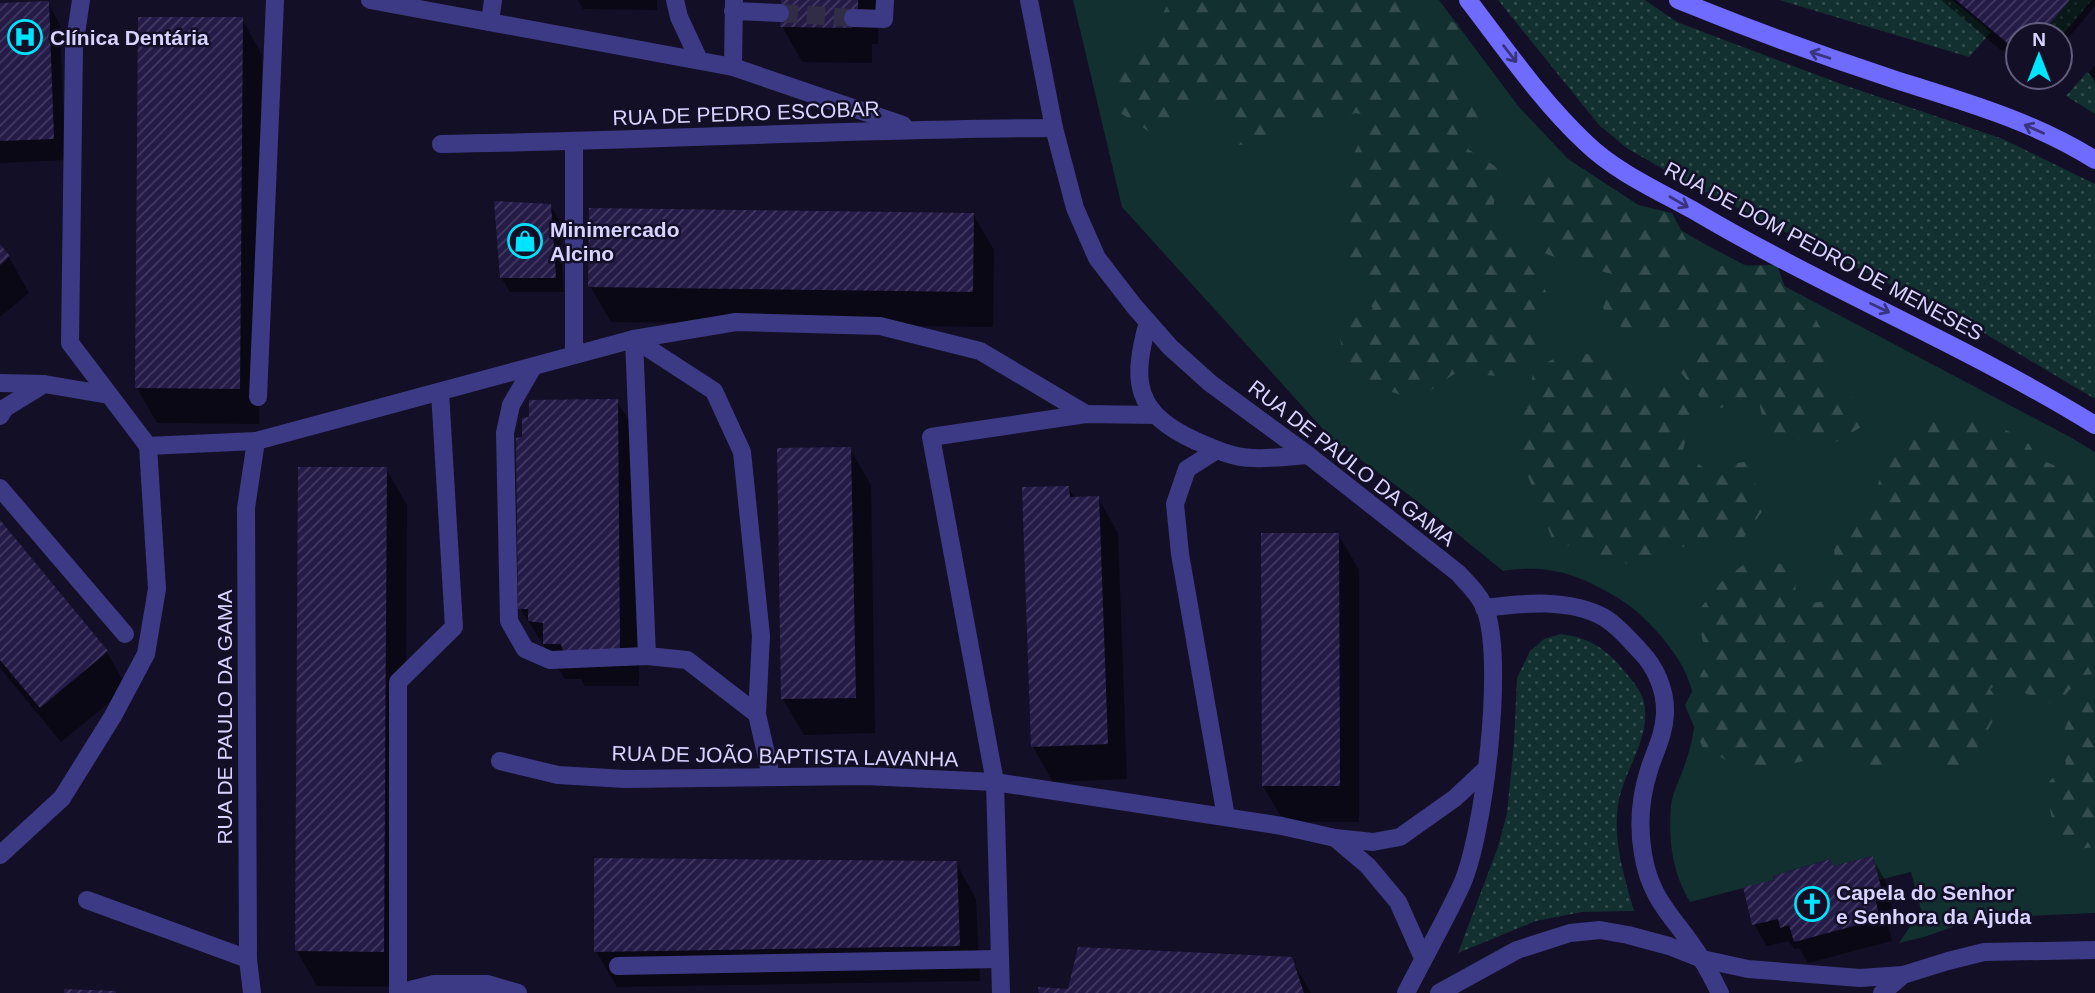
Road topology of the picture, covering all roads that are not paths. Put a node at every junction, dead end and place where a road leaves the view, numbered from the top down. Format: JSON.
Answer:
{"nodes":[{"id":1,"x":81,"y":0,"type":"edge"},
{"id":2,"x":275,"y":0,"type":"edge"},
{"id":3,"x":370,"y":0,"type":"edge"},
{"id":4,"x":493,"y":0,"type":"edge"},
{"id":5,"x":675,"y":0,"type":"edge"},
{"id":6,"x":885,"y":0,"type":"edge"},
{"id":7,"x":1029,"y":0,"type":"edge"},
{"id":8,"x":1468,"y":0,"type":"edge"},
{"id":9,"x":1678,"y":0,"type":"edge"},
{"id":10,"x":432,"y":5,"type":"edge"},
{"id":11,"x":734,"y":5,"type":"edge"},
{"id":12,"x":780,"y":13,"type":"tunnel mouth"},
{"id":13,"x":853,"y":18,"type":"tunnel mouth"},
{"id":14,"x":490,"y":22,"type":"junction"},
{"id":15,"x":699,"y":60,"type":"junction"},
{"id":16,"x":733,"y":67,"type":"junction"},
{"id":17,"x":1054,"y":128,"type":"junction"},
{"id":18,"x":913,"y":129,"type":"junction"},
{"id":19,"x":574,"y":142,"type":"junction"},
{"id":20,"x":441,"y":144,"type":"dead end"},
{"id":21,"x":2095,"y":160,"type":"edge"},
{"id":22,"x":1147,"y":322,"type":"junction"},
{"id":23,"x":634,"y":339,"type":"junction"},
{"id":24,"x":574,"y":355,"type":"junction"},
{"id":25,"x":533,"y":367,"type":"junction"},
{"id":26,"x":0,"y":383,"type":"edge"},
{"id":27,"x":44,"y":384,"type":"junction"},
{"id":28,"x":440,"y":392,"type":"junction"},
{"id":29,"x":110,"y":395,"type":"junction"},
{"id":30,"x":258,"y":397,"type":"dead end"},
{"id":31,"x":1086,"y":414,"type":"junction"},
{"id":32,"x":1155,"y":415,"type":"junction"},
{"id":33,"x":0,"y":416,"type":"edge"},
{"id":34,"x":2095,"y":425,"type":"edge"},
{"id":35,"x":256,"y":441,"type":"junction"},
{"id":36,"x":148,"y":446,"type":"junction"},
{"id":37,"x":1217,"y":450,"type":"junction"},
{"id":38,"x":1308,"y":455,"type":"junction"},
{"id":39,"x":0,"y":488,"type":"edge"},
{"id":40,"x":1485,"y":608,"type":"junction"},
{"id":41,"x":125,"y":634,"type":"dead end"},
{"id":42,"x":647,"y":656,"type":"junction"},
{"id":43,"x":757,"y":714,"type":"junction"},
{"id":44,"x":500,"y":761,"type":"dead end"},
{"id":45,"x":1486,"y":769,"type":"junction"},
{"id":46,"x":771,"y":776,"type":"junction"},
{"id":47,"x":995,"y":782,"type":"junction"},
{"id":48,"x":1226,"y":817,"type":"junction"},
{"id":49,"x":1335,"y":838,"type":"junction"},
{"id":50,"x":0,"y":855,"type":"edge"},
{"id":51,"x":87,"y":900,"type":"dead end"},
{"id":52,"x":2095,"y":950,"type":"edge"},
{"id":53,"x":1423,"y":958,"type":"junction"},
{"id":54,"x":248,"y":959,"type":"junction"},
{"id":55,"x":1000,"y":959,"type":"junction"},
{"id":56,"x":1702,"y":959,"type":"junction"},
{"id":57,"x":618,"y":966,"type":"dead end"},
{"id":58,"x":1903,"y":975,"type":"junction"},
{"id":59,"x":253,"y":993,"type":"edge"},
{"id":60,"x":398,"y":993,"type":"edge"},
{"id":61,"x":518,"y":993,"type":"edge"},
{"id":62,"x":1001,"y":993,"type":"edge"},
{"id":63,"x":1406,"y":993,"type":"edge"},
{"id":64,"x":1439,"y":993,"type":"edge"},
{"id":65,"x":1720,"y":993,"type":"edge"},
{"id":66,"x":1882,"y":993,"type":"edge"}],
"edges":[{"from":1,"to":29,"type":"street"},
{"from":2,"to":30,"type":"street"},
{"from":3,"to":10,"type":"street"},
{"from":4,"to":14,"type":"street"},
{"from":5,"to":15,"type":"street"},
{"from":6,"to":13,"type":"street"},
{"from":7,"to":17,"type":"street","name":"RUA DE PAULO DA GAMA"},
{"from":8,"to":34,"type":"main road","name":"RUA DE DOM PEDRO DE MENESES","one_way":true},
{"from":21,"to":9,"type":"main road","one_way":true},
{"from":10,"to":14,"type":"street"},
{"from":11,"to":12,"type":"street"},
{"from":11,"to":16,"type":"street"},
{"from":14,"to":15,"type":"street"},
{"from":15,"to":16,"type":"street"},
{"from":16,"to":18,"type":"street"},
{"from":17,"to":18,"type":"street","name":"RUA DE PEDRO ESCOBAR"},
{"from":17,"to":22,"type":"street","name":"RUA DE PAULO DA GAMA"},
{"from":18,"to":19,"type":"street","name":"RUA DE PEDRO ESCOBAR"},
{"from":19,"to":20,"type":"street","name":"RUA DE PEDRO ESCOBAR"},
{"from":19,"to":24,"type":"street"},
{"from":22,"to":32,"type":"street"},
{"from":22,"to":38,"type":"street","name":"RUA DE PAULO DA GAMA"},
{"from":23,"to":24,"type":"street"},
{"from":23,"to":31,"type":"street"},
{"from":23,"to":42,"type":"street"},
{"from":23,"to":43,"type":"street"},
{"from":24,"to":25,"type":"street"},
{"from":25,"to":28,"type":"street"},
{"from":25,"to":42,"type":"street"},
{"from":26,"to":27,"type":"street"},
{"from":27,"to":29,"type":"street"},
{"from":27,"to":33,"type":"street"},
{"from":28,"to":35,"type":"street"},
{"from":28,"to":60,"type":"street"},
{"from":29,"to":36,"type":"street"},
{"from":31,"to":32,"type":"street"},
{"from":31,"to":47,"type":"street"},
{"from":32,"to":37,"type":"street"},
{"from":35,"to":36,"type":"street"},
{"from":35,"to":54,"type":"street","name":"RUA DE PAULO DA GAMA"},
{"from":36,"to":50,"type":"street"},
{"from":37,"to":38,"type":"street"},
{"from":37,"to":48,"type":"street"},
{"from":38,"to":40,"type":"street","name":"RUA DE PAULO DA GAMA"},
{"from":39,"to":41,"type":"street"},
{"from":40,"to":45,"type":"street","name":"RUA DE PAULO DA GAMA"},
{"from":40,"to":56,"type":"street"},
{"from":42,"to":43,"type":"street"},
{"from":43,"to":46,"type":"street"},
{"from":44,"to":46,"type":"street","name":"RUA DE JOÃO BAPTISTA LAVANHA"},
{"from":45,"to":49,"type":"street"},
{"from":45,"to":53,"type":"street","name":"RUA DE PAULO DA GAMA"},
{"from":46,"to":47,"type":"street","name":"RUA DE JOÃO BAPTISTA LAVANHA"},
{"from":47,"to":48,"type":"street","name":"RUA DE JOÃO BAPTISTA LAVANHA"},
{"from":47,"to":55,"type":"street"},
{"from":48,"to":49,"type":"street","name":"RUA DE JOÃO BAPTISTA LAVANHA"},
{"from":49,"to":53,"type":"street","name":"RUA DE JOÃO BAPTISTA LAVANHA"},
{"from":51,"to":54,"type":"street"},
{"from":52,"to":58,"type":"street"},
{"from":53,"to":63,"type":"street","name":"RUA DE PAULO DA GAMA"},
{"from":54,"to":59,"type":"street","name":"RUA DE PAULO DA GAMA"},
{"from":55,"to":57,"type":"street"},
{"from":55,"to":62,"type":"street"},
{"from":56,"to":58,"type":"street"},
{"from":56,"to":64,"type":"street"},
{"from":56,"to":65,"type":"street"},
{"from":58,"to":66,"type":"street"},
{"from":60,"to":61,"type":"street"}]}
